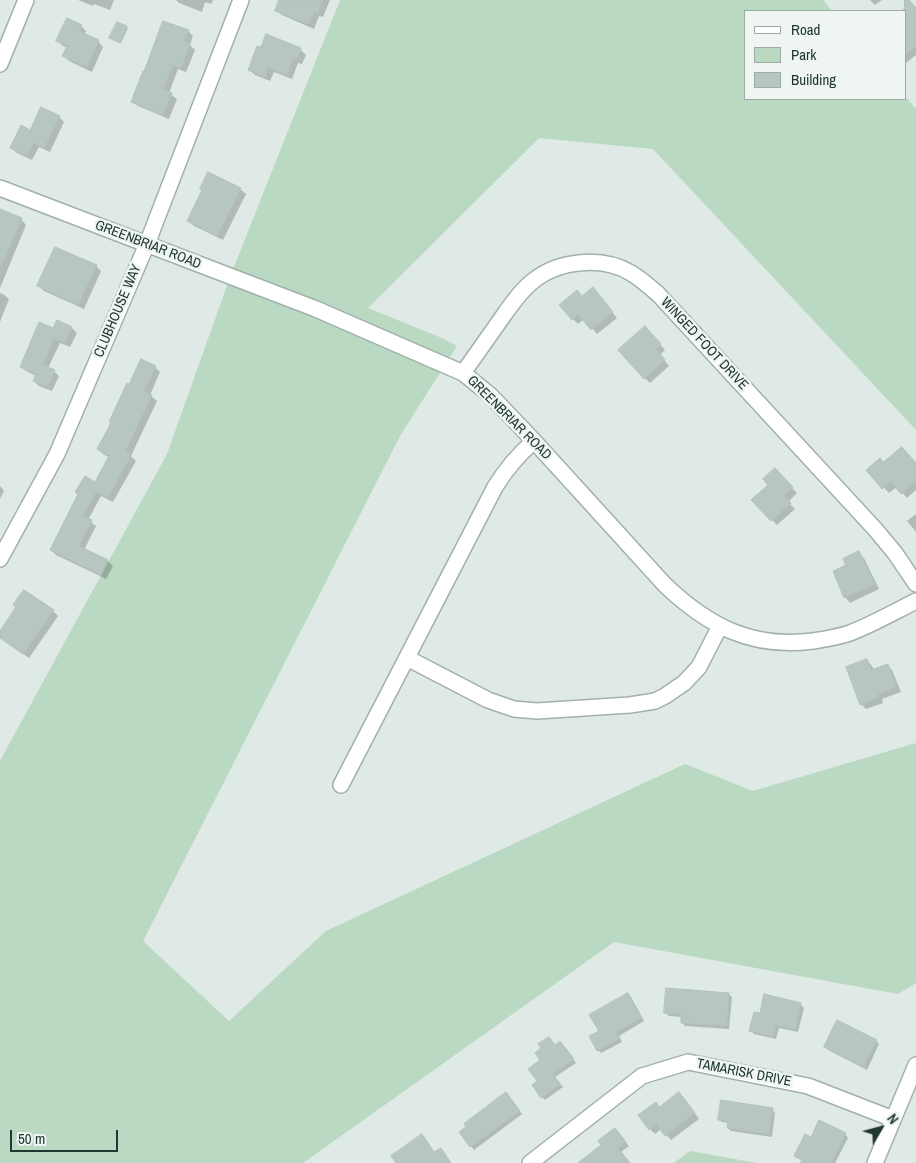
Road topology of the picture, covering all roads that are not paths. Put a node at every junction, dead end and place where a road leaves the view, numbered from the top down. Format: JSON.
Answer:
{"nodes":[{"id":1,"x":26,"y":0,"type":"edge"},
{"id":2,"x":241,"y":0,"type":"edge"},
{"id":3,"x":0,"y":64,"type":"edge"},
{"id":4,"x":0,"y":188,"type":"edge"},
{"id":5,"x":146,"y":244,"type":"junction"},
{"id":6,"x":463,"y":373,"type":"junction"},
{"id":7,"x":534,"y":441,"type":"junction"},
{"id":8,"x":0,"y":559,"type":"edge"},
{"id":9,"x":916,"y":584,"type":"edge"},
{"id":10,"x":916,"y":601,"type":"edge"},
{"id":11,"x":720,"y":626,"type":"junction"},
{"id":12,"x":407,"y":658,"type":"junction"},
{"id":13,"x":341,"y":785,"type":"dead end"},
{"id":14,"x":916,"y":1065,"type":"edge"},
{"id":15,"x":893,"y":1120,"type":"junction"},
{"id":16,"x":530,"y":1163,"type":"edge"},
{"id":17,"x":875,"y":1163,"type":"edge"}],
"edges":[{"from":1,"to":3,"type":"street"},
{"from":2,"to":5,"type":"street","name":"CLUBHOUSE WAY"},
{"from":4,"to":5,"type":"street","name":"GREENBRIAR ROAD"},
{"from":5,"to":6,"type":"street","name":"GREENBRIAR ROAD"},
{"from":5,"to":8,"type":"street","name":"CLUBHOUSE WAY"},
{"from":6,"to":7,"type":"street","name":"GREENBRIAR ROAD"},
{"from":6,"to":9,"type":"street","name":"WINGED FOOT DRIVE"},
{"from":7,"to":11,"type":"street","name":"GREENBRIAR ROAD"},
{"from":7,"to":12,"type":"street"},
{"from":10,"to":11,"type":"street","name":"GREENBRIAR ROAD"},
{"from":11,"to":12,"type":"street"},
{"from":12,"to":13,"type":"street"},
{"from":14,"to":15,"type":"street"},
{"from":15,"to":16,"type":"street","name":"TAMARISK DRIVE"},
{"from":15,"to":17,"type":"street"}]}
